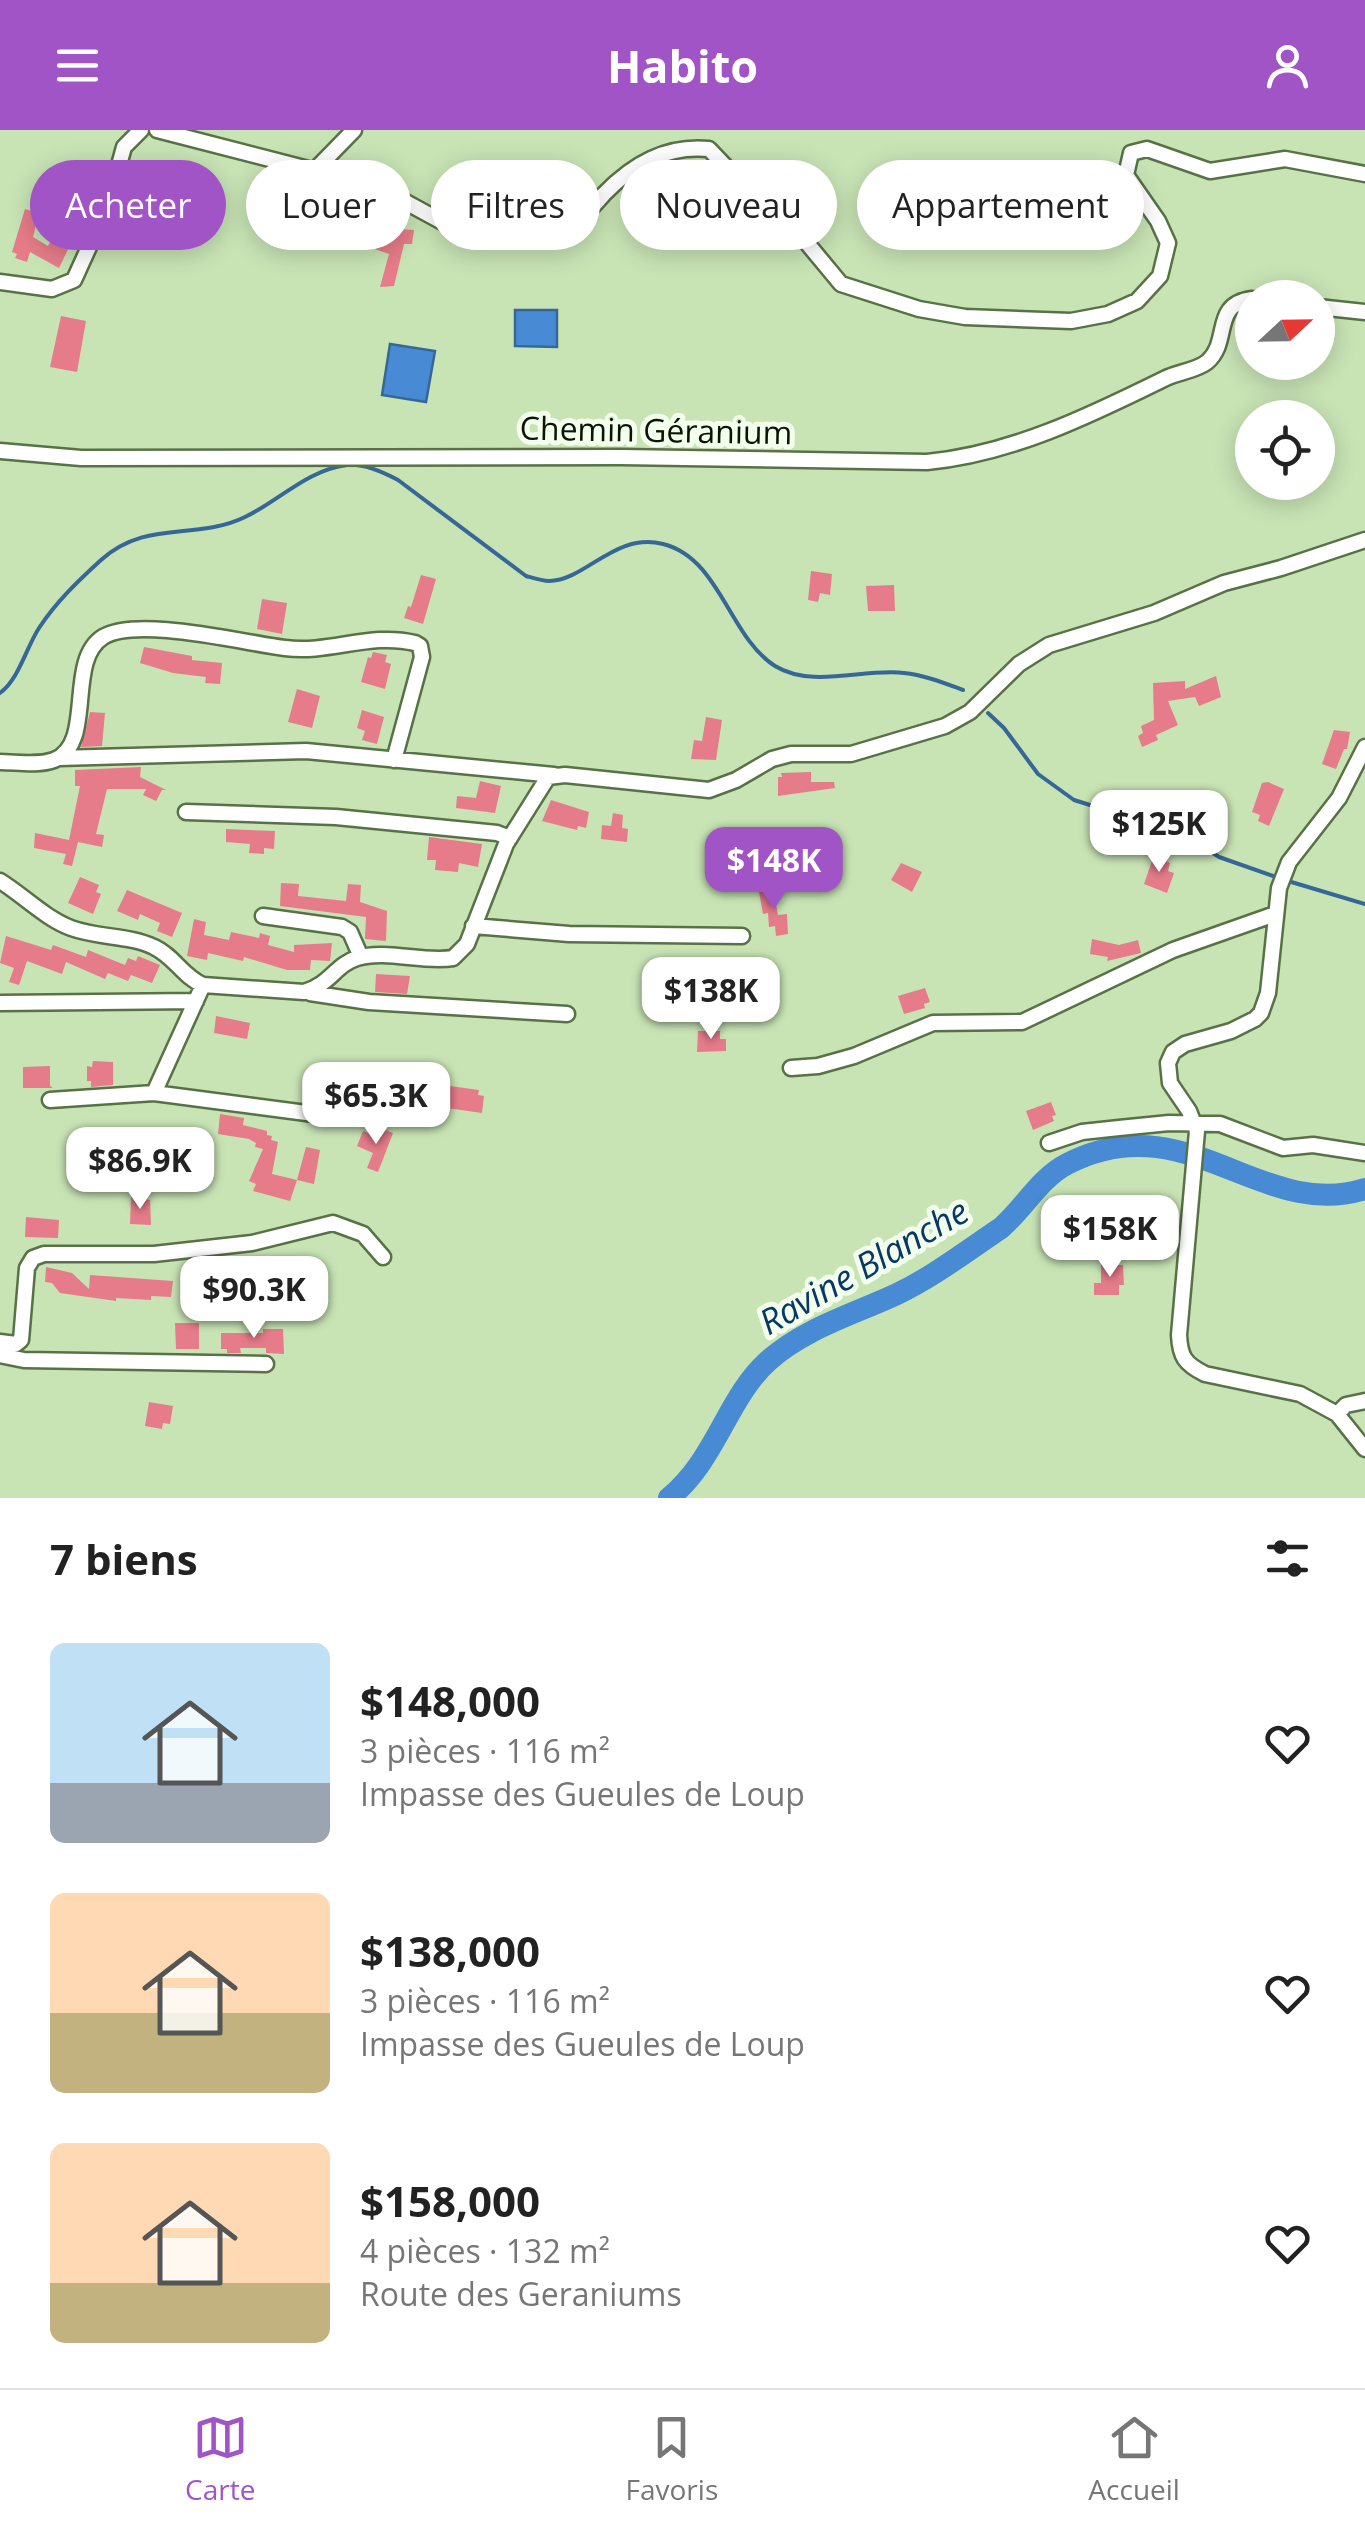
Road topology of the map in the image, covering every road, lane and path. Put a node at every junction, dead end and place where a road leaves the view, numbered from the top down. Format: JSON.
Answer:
{"nodes":[{"id":1,"x":141,"y":130,"type":"edge"},
{"id":2,"x":156,"y":130,"type":"edge"},
{"id":3,"x":354,"y":130,"type":"edge"},
{"id":4,"x":279,"y":160,"type":"edge"},
{"id":5,"x":325,"y":160,"type":"edge"},
{"id":6,"x":1365,"y":174,"type":"edge"},
{"id":7,"x":411,"y":205,"type":"edge"},
{"id":8,"x":0,"y":282,"type":"edge"},
{"id":9,"x":1235,"y":304,"type":"edge"},
{"id":10,"x":1335,"y":309,"type":"edge"},
{"id":11,"x":1365,"y":312,"type":"edge"},
{"id":12,"x":0,"y":452,"type":"edge"},
{"id":13,"x":1365,"y":540,"type":"edge"},
{"id":14,"x":1365,"y":748,"type":"edge"},
{"id":15,"x":59,"y":758,"type":"junction"},
{"id":16,"x":394,"y":760,"type":"junction"},
{"id":17,"x":0,"y":762,"type":"edge"},
{"id":18,"x":554,"y":775,"type":"junction"},
{"id":19,"x":186,"y":812,"type":"dead end"},
{"id":20,"x":510,"y":838,"type":"junction"},
{"id":21,"x":0,"y":881,"type":"edge"},
{"id":22,"x":1275,"y":914,"type":"junction"},
{"id":23,"x":263,"y":916,"type":"dead end"},
{"id":24,"x":473,"y":926,"type":"junction"},
{"id":25,"x":742,"y":936,"type":"dead end"},
{"id":26,"x":361,"y":957,"type":"junction"},
{"id":27,"x":203,"y":984,"type":"junction"},
{"id":28,"x":304,"y":992,"type":"junction"},
{"id":29,"x":196,"y":1001,"type":"junction"},
{"id":30,"x":0,"y":1003,"type":"edge"},
{"id":31,"x":567,"y":1014,"type":"dead end"},
{"id":32,"x":791,"y":1068,"type":"dead end"},
{"id":33,"x":154,"y":1093,"type":"junction"},
{"id":34,"x":50,"y":1100,"type":"dead end"},
{"id":35,"x":329,"y":1116,"type":"dead end"},
{"id":36,"x":1196,"y":1125,"type":"junction"},
{"id":37,"x":1049,"y":1143,"type":"dead end"},
{"id":38,"x":1365,"y":1153,"type":"edge"},
{"id":39,"x":384,"y":1258,"type":"dead end"},
{"id":40,"x":0,"y":1342,"type":"edge"},
{"id":41,"x":0,"y":1355,"type":"edge"},
{"id":42,"x":266,"y":1364,"type":"dead end"},
{"id":43,"x":1365,"y":1401,"type":"edge"},
{"id":44,"x":1337,"y":1414,"type":"junction"},
{"id":45,"x":1365,"y":1448,"type":"edge"}],
"edges":[{"from":1,"to":8,"type":"street"},
{"from":2,"to":4,"type":"street"},
{"from":3,"to":5,"type":"street"},
{"from":6,"to":7,"type":"street"},
{"from":9,"to":12,"type":"street","name":"Chemin Géranium"},
{"from":10,"to":11,"type":"street"},
{"from":13,"to":18,"type":"street"},
{"from":14,"to":22,"type":"street"},
{"from":15,"to":16,"type":"street"},
{"from":15,"to":16,"type":"street"},
{"from":15,"to":17,"type":"street"},
{"from":16,"to":18,"type":"street"},
{"from":18,"to":20,"type":"street"},
{"from":19,"to":20,"type":"street"},
{"from":20,"to":24,"type":"street"},
{"from":21,"to":27,"type":"street"},
{"from":22,"to":32,"type":"street"},
{"from":22,"to":36,"type":"street"},
{"from":23,"to":26,"type":"street"},
{"from":24,"to":25,"type":"street"},
{"from":24,"to":26,"type":"street"},
{"from":26,"to":28,"type":"street"},
{"from":27,"to":28,"type":"street"},
{"from":27,"to":29,"type":"street"},
{"from":28,"to":31,"type":"street"},
{"from":29,"to":30,"type":"street"},
{"from":29,"to":33,"type":"street"},
{"from":33,"to":34,"type":"street"},
{"from":33,"to":35,"type":"street"},
{"from":36,"to":37,"type":"street"},
{"from":36,"to":38,"type":"street"},
{"from":36,"to":44,"type":"street"},
{"from":39,"to":40,"type":"street"},
{"from":41,"to":42,"type":"street"},
{"from":43,"to":44,"type":"street"},
{"from":44,"to":45,"type":"street"}]}
